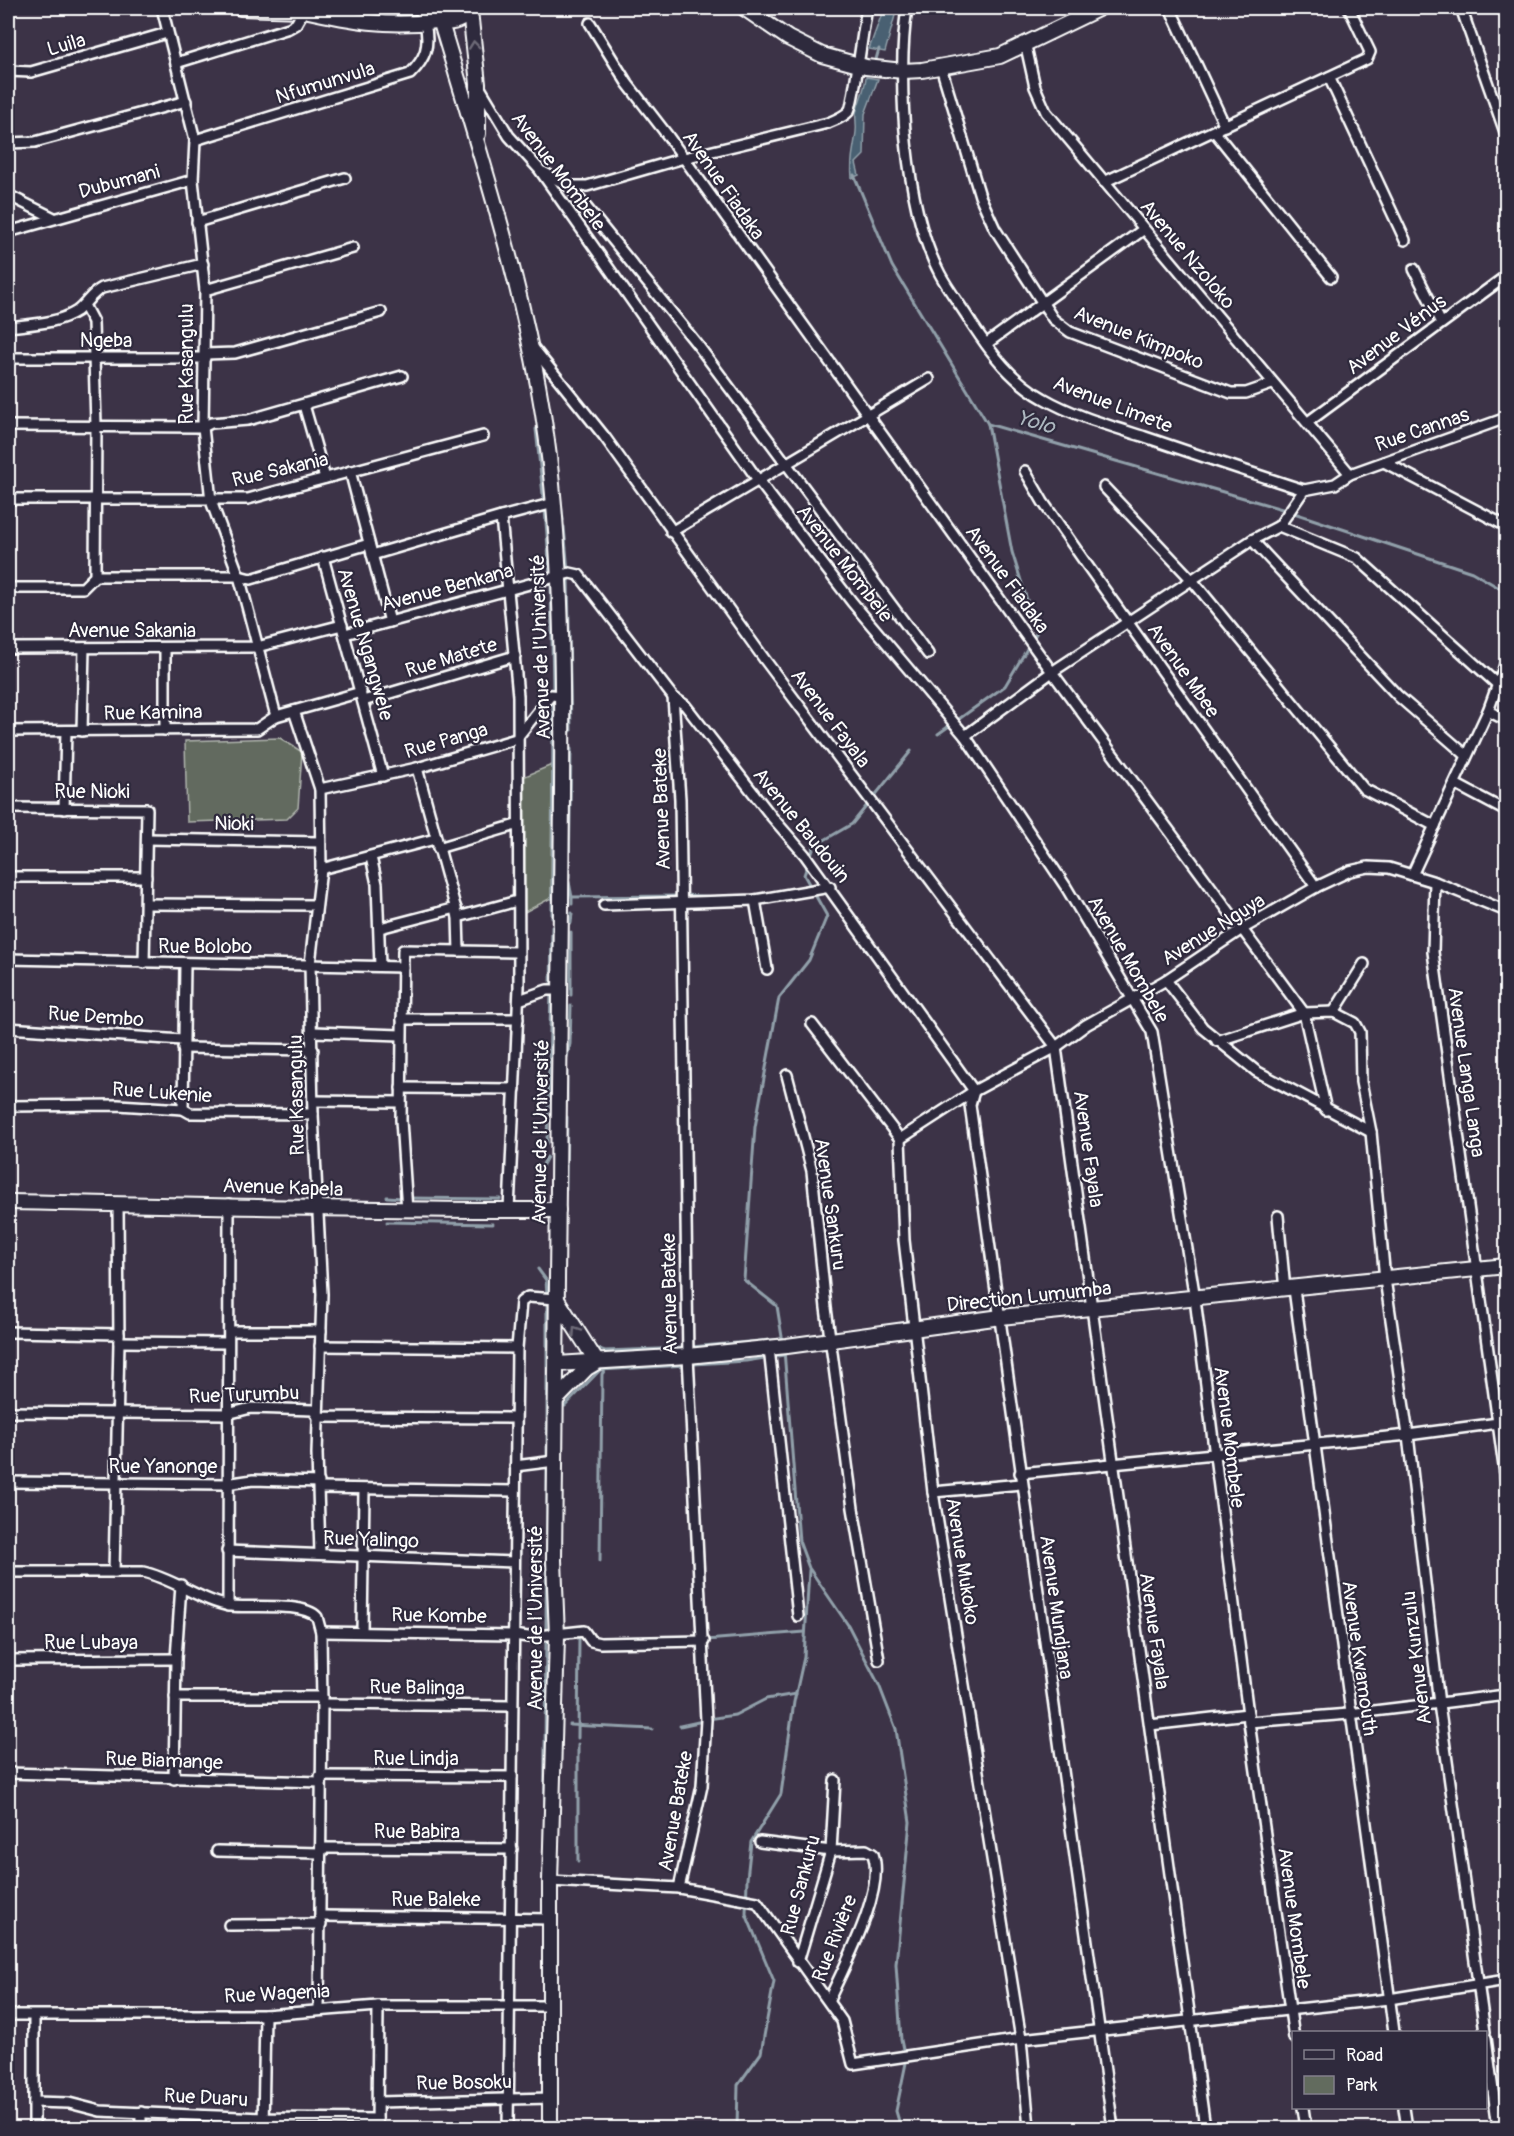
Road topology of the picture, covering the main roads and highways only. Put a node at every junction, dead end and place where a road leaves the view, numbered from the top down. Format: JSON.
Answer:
{"nodes":[{"id":1,"x":240,"y":8,"type":"edge"},
{"id":2,"x":346,"y":8,"type":"edge"},
{"id":3,"x":422,"y":8,"type":"edge"},
{"id":4,"x":744,"y":8,"type":"edge"},
{"id":5,"x":1100,"y":8,"type":"edge"},
{"id":6,"x":312,"y":9,"type":"edge"},
{"id":7,"x":471,"y":9,"type":"edge"},
{"id":8,"x":434,"y":22,"type":"junction"},
{"id":9,"x":478,"y":145,"type":"junction"},
{"id":10,"x":8,"y":1202,"type":"edge"},
{"id":11,"x":558,"y":1210,"type":"junction"},
{"id":12,"x":1506,"y":1266,"type":"edge"},
{"id":13,"x":557,"y":1299,"type":"junction"},
{"id":14,"x":597,"y":1362,"type":"junction"},
{"id":15,"x":557,"y":1364,"type":"junction"},
{"id":16,"x":556,"y":1400,"type":"junction"},
{"id":17,"x":550,"y":2128,"type":"edge"}],
"edges":[{"from":1,"to":6,"type":"main road"},
{"from":2,"to":6,"type":"main road"},
{"from":3,"to":8,"type":"main road"},
{"from":4,"to":5,"type":"main road"},
{"from":6,"to":8,"type":"main road"},
{"from":7,"to":8,"type":"main road"},
{"from":9,"to":7,"type":"main road","name":"Avenue de l’Université","one_way":true},
{"from":8,"to":9,"type":"main road","name":"Avenue de l’Université"},
{"from":9,"to":11,"type":"main road","name":"Avenue de l’Université"},
{"from":10,"to":11,"type":"main road","name":"Avenue Kapela"},
{"from":11,"to":13,"type":"main road","name":"Avenue de l’Université"},
{"from":12,"to":14,"type":"main road","name":"Direction Lumumba"},
{"from":14,"to":13,"type":"main road","one_way":true},
{"from":13,"to":15,"type":"main road","name":"Avenue de l’Université"},
{"from":14,"to":15,"type":"main road","name":"Direction Lumumba"},
{"from":14,"to":16,"type":"main road"},
{"from":15,"to":16,"type":"main road","name":"Avenue de l’Université"},
{"from":16,"to":17,"type":"main road","name":"Avenue de l’Université"}]}
